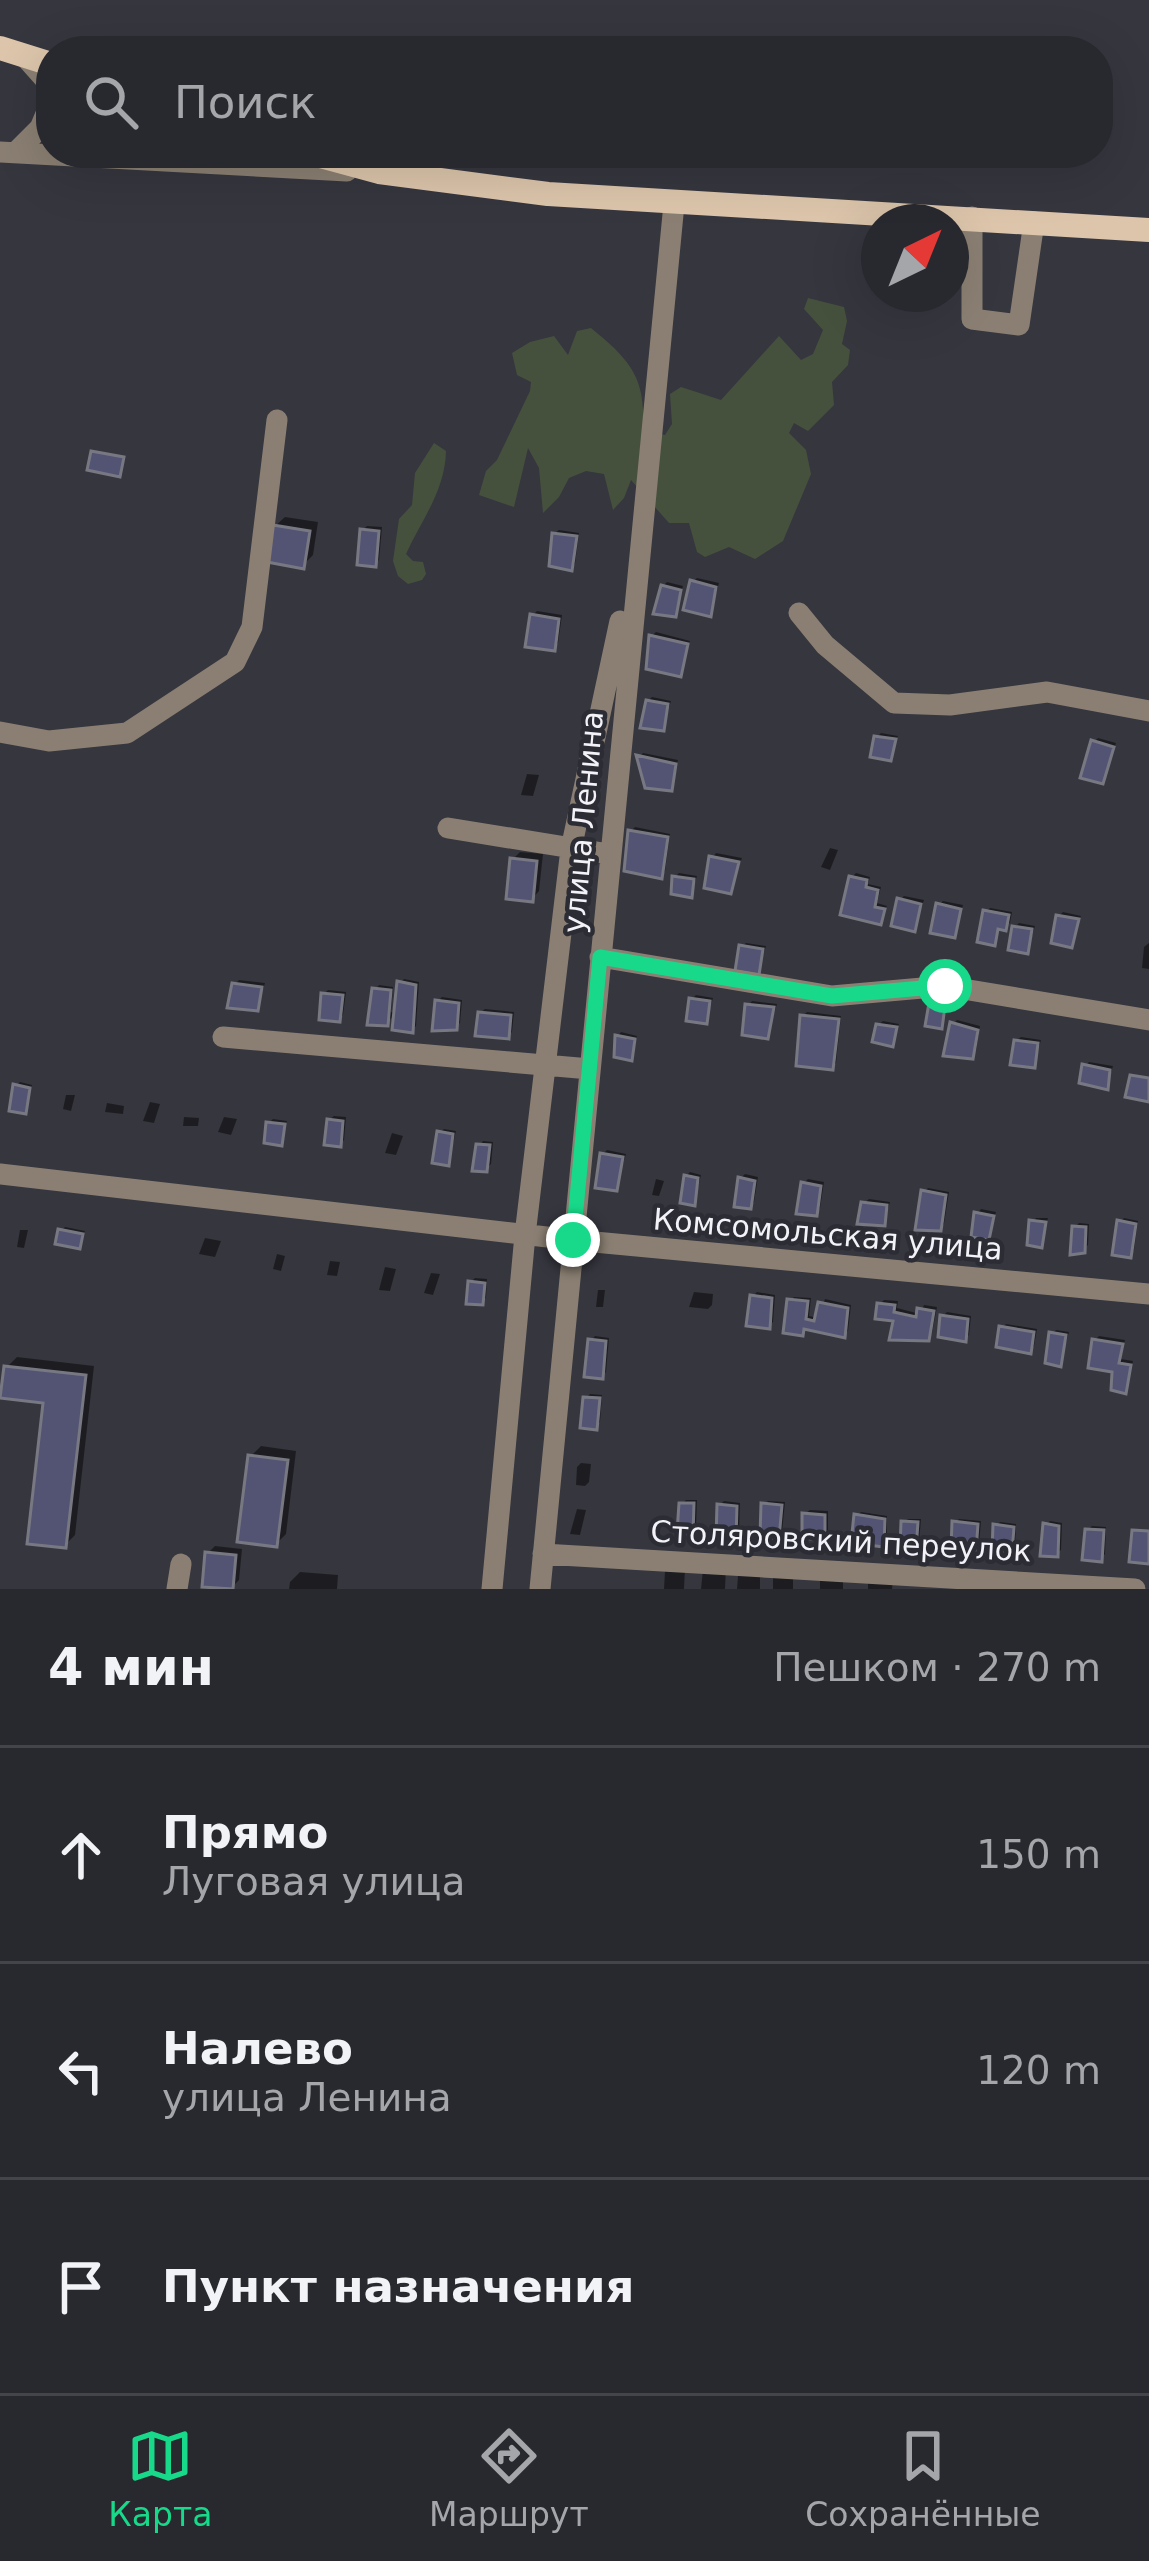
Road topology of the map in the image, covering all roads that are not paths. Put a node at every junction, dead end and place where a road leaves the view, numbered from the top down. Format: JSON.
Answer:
{"nodes":[{"id":1,"x":36,"y":131,"type":"edge"},
{"id":2,"x":8,"y":152,"type":"edge"},
{"id":3,"x":305,"y":168,"type":"edge"},
{"id":4,"x":364,"y":168,"type":"edge"},
{"id":5,"x":379,"y":172,"type":"junction"},
{"id":6,"x":674,"y":204,"type":"junction"},
{"id":7,"x":972,"y":217,"type":"junction"},
{"id":8,"x":1034,"y":222,"type":"junction"},
{"id":9,"x":1149,"y":230,"type":"edge"},
{"id":10,"x":277,"y":420,"type":"dead end"},
{"id":11,"x":642,"y":518,"type":"junction"},
{"id":12,"x":799,"y":613,"type":"dead end"},
{"id":13,"x":1149,"y":711,"type":"edge"},
{"id":14,"x":0,"y":732,"type":"edge"},
{"id":15,"x":448,"y":828,"type":"dead end"},
{"id":16,"x":571,"y":849,"type":"junction"},
{"id":17,"x":609,"y":854,"type":"junction"},
{"id":18,"x":600,"y":957,"type":"junction"},
{"id":19,"x":1149,"y":1020,"type":"edge"},
{"id":20,"x":223,"y":1036,"type":"dead end"},
{"id":21,"x":545,"y":1065,"type":"junction"},
{"id":22,"x":590,"y":1069,"type":"junction"},
{"id":23,"x":0,"y":1174,"type":"edge"},
{"id":24,"x":525,"y":1235,"type":"junction"},
{"id":25,"x":573,"y":1240,"type":"junction"},
{"id":26,"x":1149,"y":1294,"type":"edge"},
{"id":27,"x":543,"y":1554,"type":"junction"},
{"id":28,"x":181,"y":1564,"type":"dead end"},
{"id":29,"x":178,"y":1589,"type":"edge"},
{"id":30,"x":492,"y":1589,"type":"edge"},
{"id":31,"x":540,"y":1589,"type":"edge"},
{"id":32,"x":1135,"y":1589,"type":"edge"}],
"edges":[{"from":1,"to":2,"type":"street"},
{"from":3,"to":5,"type":"street"},
{"from":4,"to":5,"type":"main road"},
{"from":5,"to":6,"type":"main road"},
{"from":6,"to":7,"type":"main road"},
{"from":6,"to":11,"type":"street","name":"улица Ленина"},
{"from":7,"to":8,"type":"main road"},
{"from":7,"to":8,"type":"street"},
{"from":8,"to":9,"type":"main road"},
{"from":10,"to":14,"type":"street"},
{"from":11,"to":16,"type":"street"},
{"from":11,"to":17,"type":"street","name":"улица Ленина"},
{"from":12,"to":13,"type":"street"},
{"from":15,"to":16,"type":"street"},
{"from":16,"to":17,"type":"street"},
{"from":16,"to":21,"type":"street"},
{"from":17,"to":18,"type":"street","name":"улица Ленина"},
{"from":18,"to":19,"type":"street"},
{"from":18,"to":22,"type":"street","name":"улица Ленина"},
{"from":20,"to":21,"type":"street"},
{"from":21,"to":22,"type":"street"},
{"from":21,"to":24,"type":"street"},
{"from":22,"to":25,"type":"street","name":"улица Ленина"},
{"from":23,"to":24,"type":"street","name":"Комсомольская улица"},
{"from":24,"to":25,"type":"street","name":"Комсомольская улица"},
{"from":24,"to":30,"type":"street"},
{"from":25,"to":26,"type":"street","name":"Комсомольская улица"},
{"from":25,"to":27,"type":"street","name":"улица Ленина"},
{"from":27,"to":31,"type":"street","name":"улица Ленина"},
{"from":27,"to":32,"type":"street","name":"Столяровский переулок"},
{"from":28,"to":29,"type":"street"}]}
